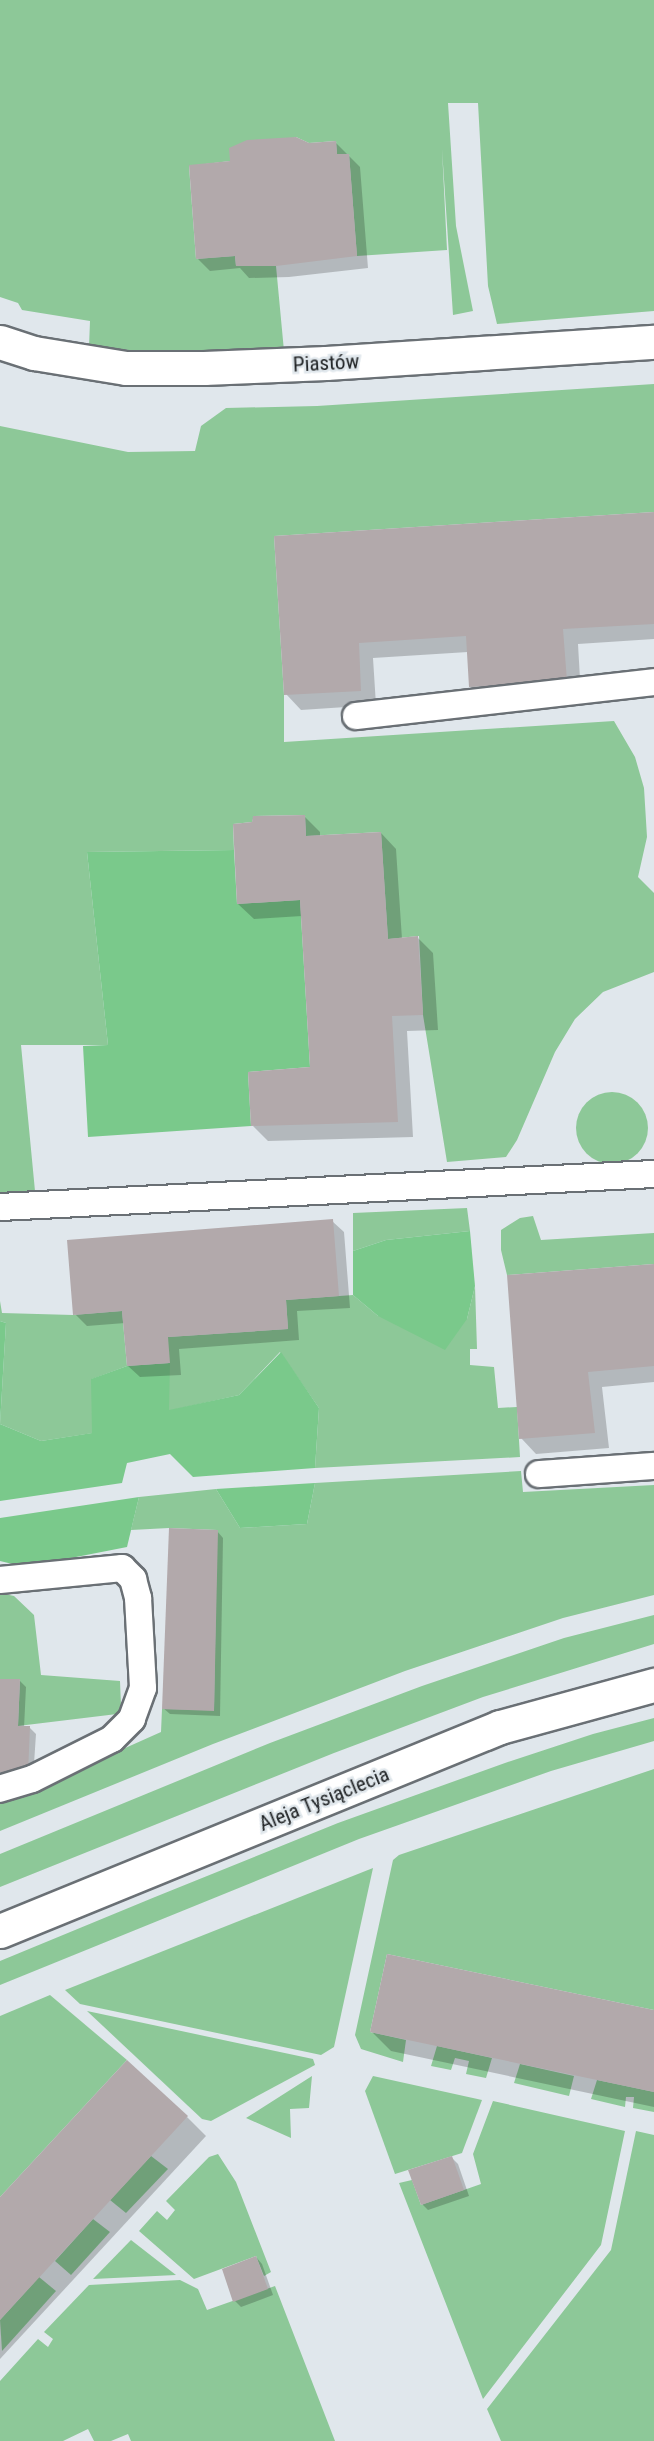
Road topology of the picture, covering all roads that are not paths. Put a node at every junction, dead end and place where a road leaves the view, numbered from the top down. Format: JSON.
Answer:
{"nodes":[{"id":1,"x":0,"y":342,"type":"edge"},
{"id":2,"x":654,"y":342,"type":"edge"},
{"id":3,"x":654,"y":682,"type":"edge"},
{"id":4,"x":356,"y":716,"type":"dead end"},
{"id":5,"x":654,"y":1174,"type":"edge"},
{"id":6,"x":0,"y":1207,"type":"edge"},
{"id":7,"x":654,"y":1466,"type":"edge"},
{"id":8,"x":539,"y":1474,"type":"dead end"},
{"id":9,"x":0,"y":1580,"type":"edge"},
{"id":10,"x":654,"y":1685,"type":"edge"},
{"id":11,"x":0,"y":1789,"type":"edge"},
{"id":12,"x":0,"y":1931,"type":"edge"}],
"edges":[{"from":1,"to":2,"type":"street","name":"Piastów"},
{"from":3,"to":4,"type":"lane"},
{"from":5,"to":6,"type":"lane"},
{"from":7,"to":8,"type":"lane"},
{"from":9,"to":11,"type":"lane"},
{"from":10,"to":12,"type":"street","name":"Aleja Tysiąclecia"}]}
